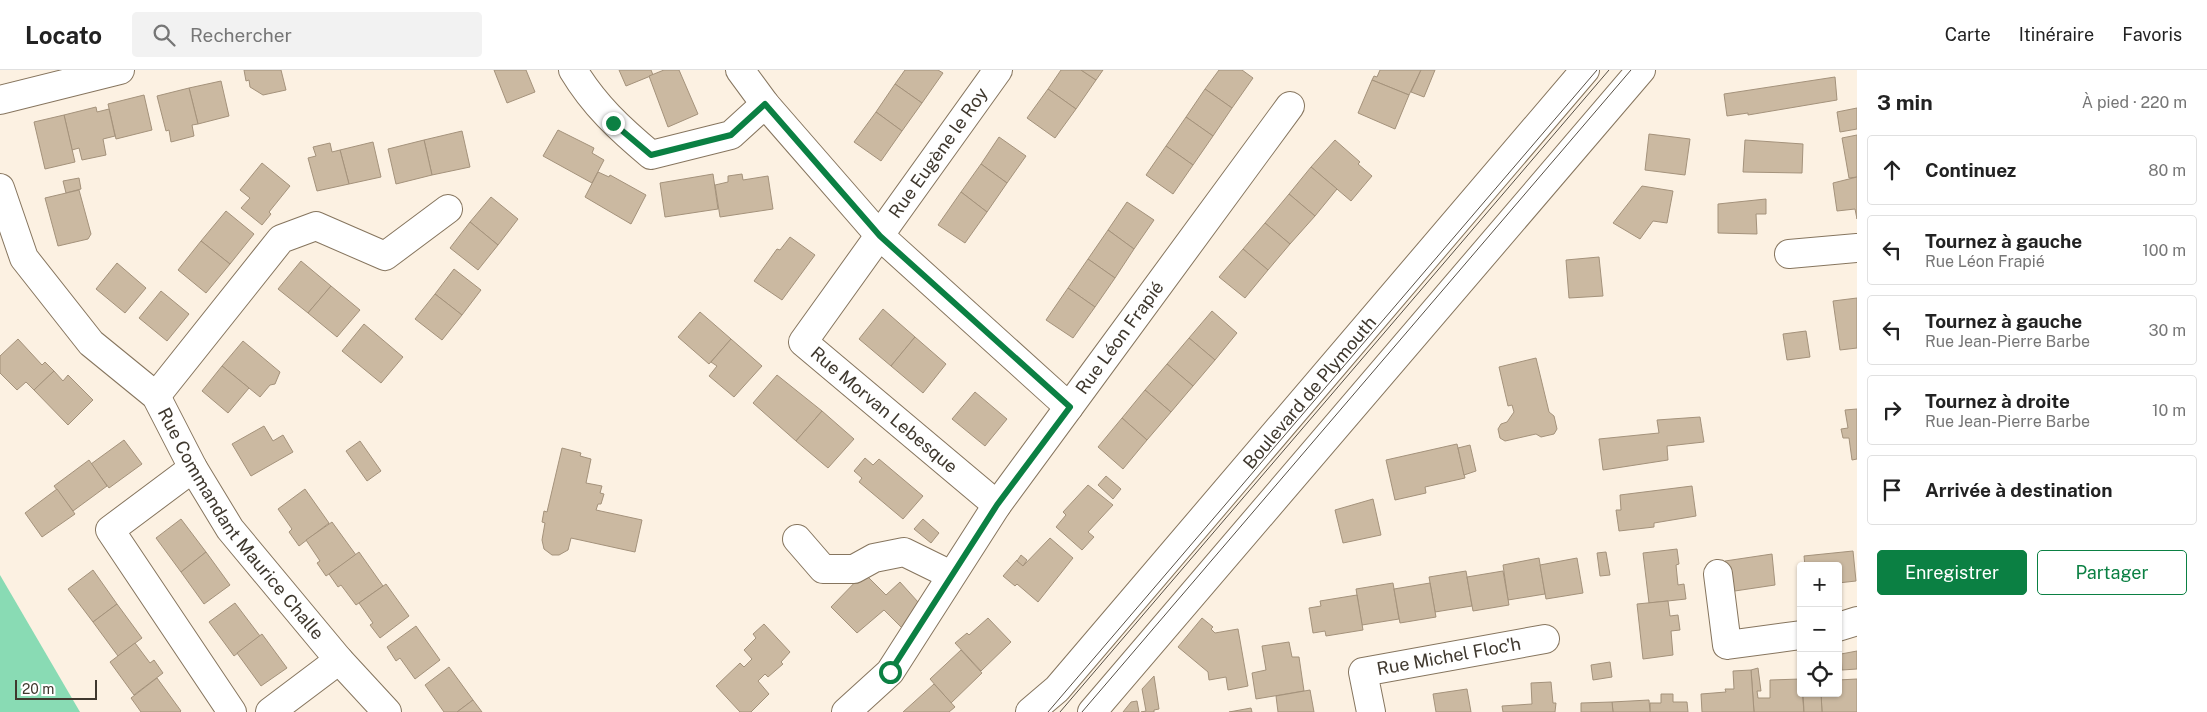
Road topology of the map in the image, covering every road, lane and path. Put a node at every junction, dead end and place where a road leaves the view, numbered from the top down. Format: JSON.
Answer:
{"nodes":[{"id":1,"x":120,"y":70,"type":"edge"},
{"id":2,"x":573,"y":70,"type":"edge"},
{"id":3,"x":740,"y":70,"type":"edge"},
{"id":4,"x":998,"y":70,"type":"edge"},
{"id":5,"x":1585,"y":70,"type":"edge"},
{"id":6,"x":1641,"y":70,"type":"edge"},
{"id":7,"x":0,"y":100,"type":"edge"},
{"id":8,"x":765,"y":104,"type":"junction"},
{"id":9,"x":1290,"y":106,"type":"dead end"},
{"id":10,"x":0,"y":188,"type":"edge"},
{"id":11,"x":448,"y":209,"type":"dead end"},
{"id":12,"x":880,"y":236,"type":"junction"},
{"id":13,"x":1857,"y":248,"type":"edge"},
{"id":14,"x":1789,"y":254,"type":"dead end"},
{"id":15,"x":156,"y":396,"type":"junction"},
{"id":16,"x":1070,"y":407,"type":"junction"},
{"id":17,"x":193,"y":468,"type":"junction"},
{"id":18,"x":997,"y":505,"type":"junction"},
{"id":19,"x":797,"y":539,"type":"dead end"},
{"id":20,"x":1718,"y":574,"type":"dead end"},
{"id":21,"x":951,"y":575,"type":"junction"},
{"id":22,"x":1857,"y":621,"type":"edge"},
{"id":23,"x":1842,"y":626,"type":"edge"},
{"id":24,"x":1797,"y":636,"type":"edge"},
{"id":25,"x":1545,"y":639,"type":"dead end"},
{"id":26,"x":339,"y":660,"type":"junction"},
{"id":27,"x":232,"y":712,"type":"edge"},
{"id":28,"x":270,"y":712,"type":"edge"},
{"id":29,"x":387,"y":712,"type":"edge"},
{"id":30,"x":846,"y":712,"type":"edge"},
{"id":31,"x":1030,"y":712,"type":"edge"},
{"id":32,"x":1092,"y":712,"type":"edge"},
{"id":33,"x":1371,"y":712,"type":"edge"}],
"edges":[{"from":1,"to":7,"type":"street"},
{"from":2,"to":8,"type":"street"},
{"from":3,"to":8,"type":"street","name":"Rue Léon Frapié"},
{"from":4,"to":12,"type":"street","name":"Rue Eugène le Roy"},
{"from":5,"to":31,"type":"street","name":"Boulevard de Plymouth"},
{"from":6,"to":32,"type":"street"},
{"from":8,"to":12,"type":"street","name":"Rue Léon Frapié"},
{"from":9,"to":16,"type":"street","name":"Rue Léon Frapié"},
{"from":10,"to":15,"type":"street","name":"Rue Commandant Maurice Challe"},
{"from":11,"to":15,"type":"street"},
{"from":12,"to":16,"type":"street","name":"Rue Léon Frapié"},
{"from":12,"to":18,"type":"street","name":"Rue Morvan Lebesque"},
{"from":13,"to":14,"type":"street"},
{"from":15,"to":17,"type":"street","name":"Rue Commandant Maurice Challe"},
{"from":16,"to":18,"type":"street"},
{"from":17,"to":26,"type":"street","name":"Rue Commandant Maurice Challe"},
{"from":17,"to":27,"type":"street"},
{"from":18,"to":21,"type":"street"},
{"from":19,"to":21,"type":"street"},
{"from":20,"to":24,"type":"street"},
{"from":21,"to":30,"type":"street"},
{"from":22,"to":23,"type":"street"},
{"from":25,"to":33,"type":"street","name":"Rue Michel Floc'h"},
{"from":26,"to":28,"type":"street"},
{"from":26,"to":29,"type":"street","name":"Rue Commandant Maurice Challe"}]}
